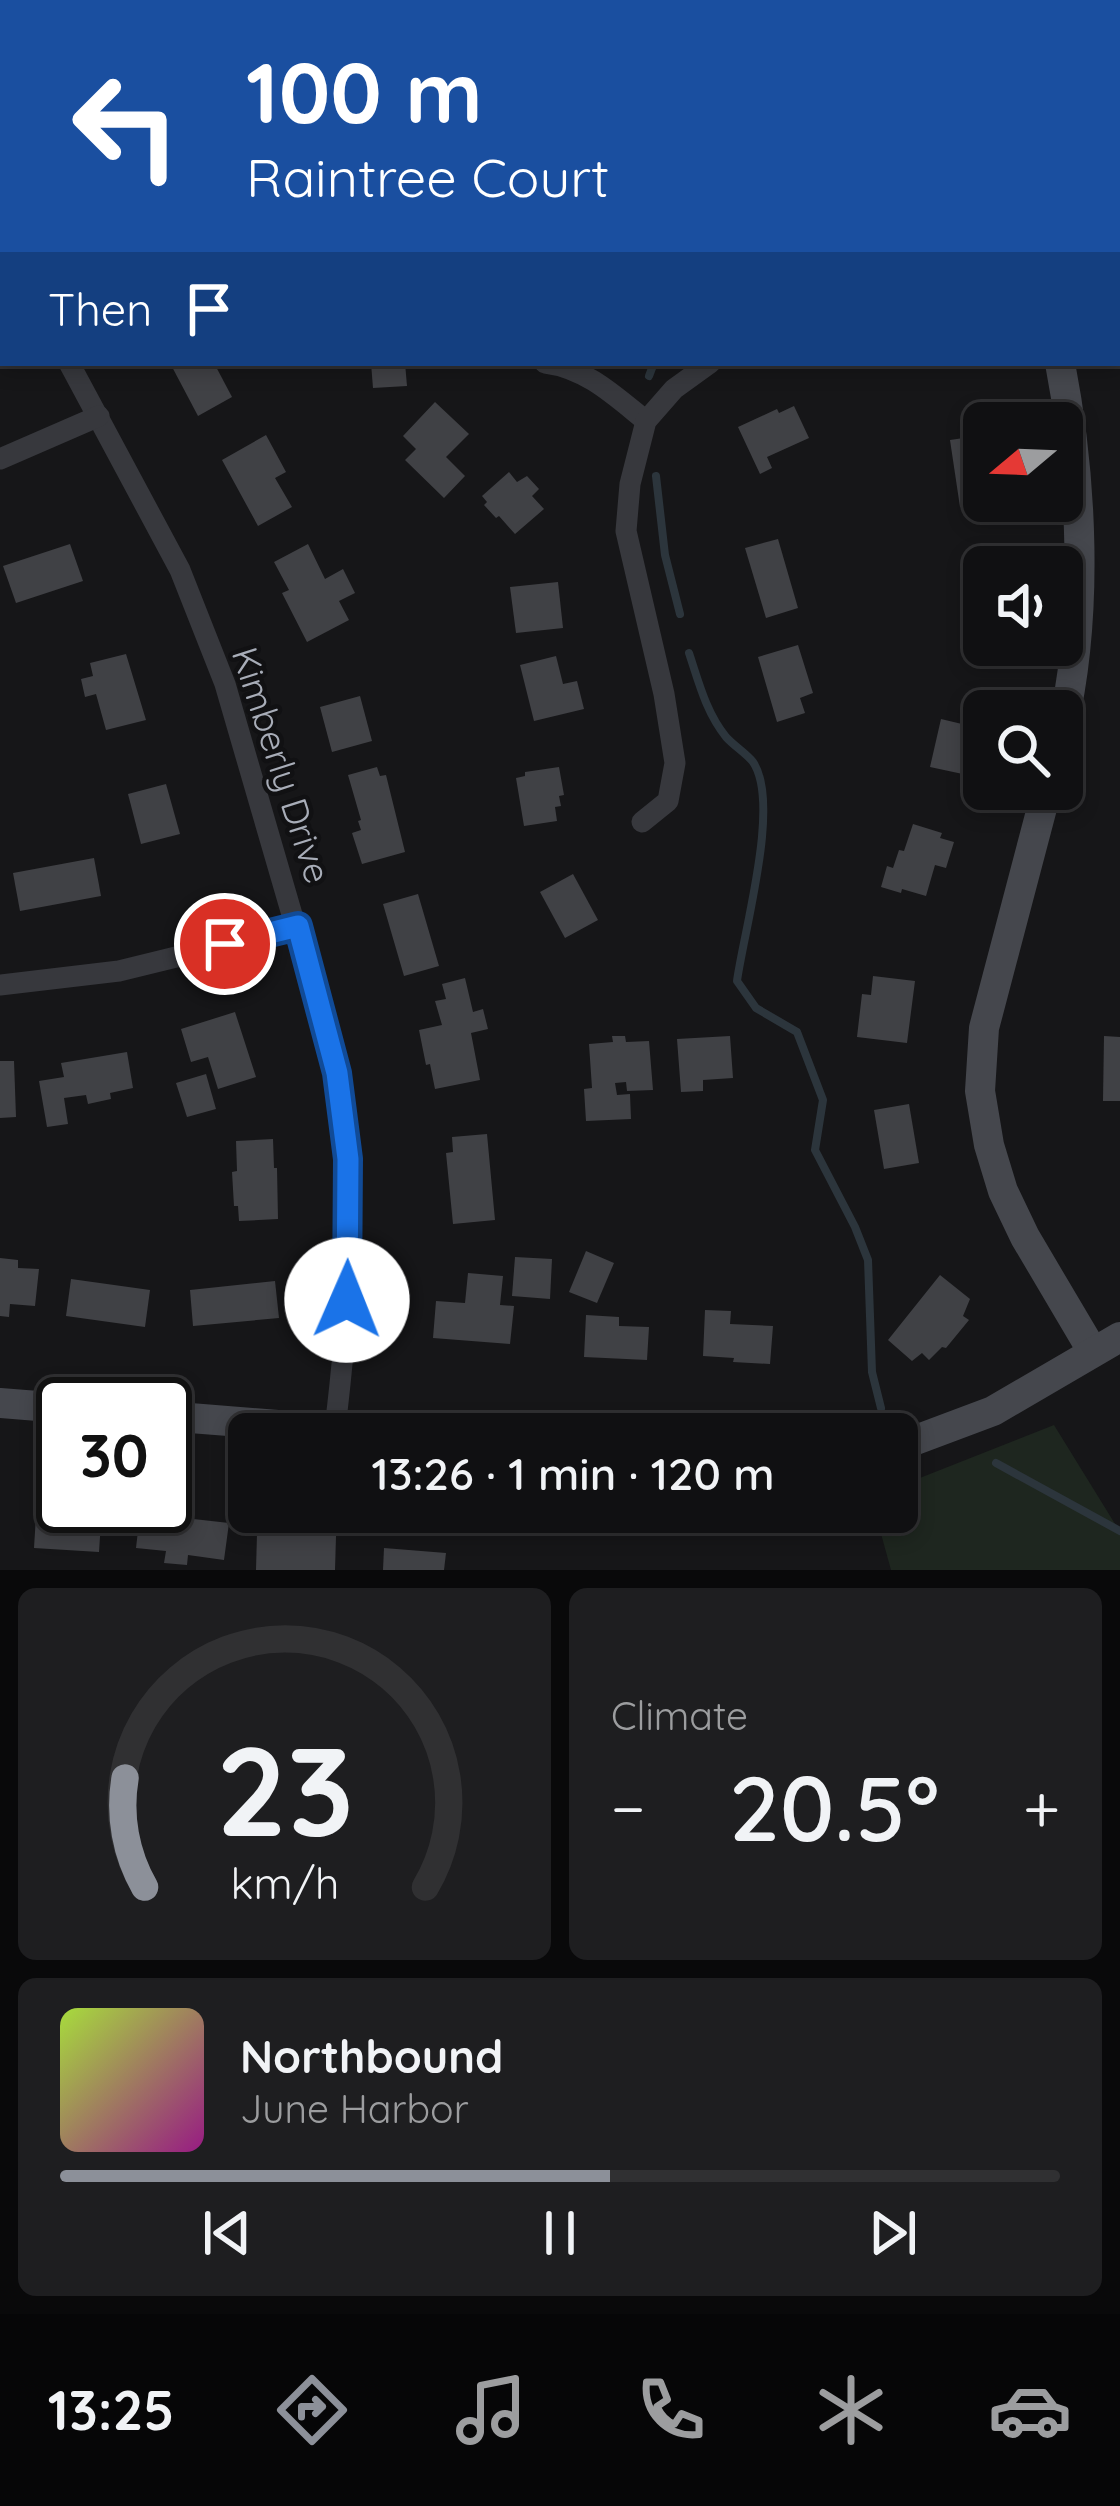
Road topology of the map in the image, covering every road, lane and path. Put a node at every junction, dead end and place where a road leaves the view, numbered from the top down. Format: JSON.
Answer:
{"nodes":[{"id":1,"x":71,"y":366,"type":"edge"},
{"id":2,"x":567,"y":366,"type":"edge"},
{"id":3,"x":706,"y":366,"type":"edge"},
{"id":4,"x":1061,"y":366,"type":"edge"},
{"id":5,"x":98,"y":416,"type":"junction"},
{"id":6,"x":646,"y":421,"type":"junction"},
{"id":7,"x":0,"y":459,"type":"edge"},
{"id":8,"x":1069,"y":690,"type":"edge"},
{"id":9,"x":1041,"y":810,"type":"edge"},
{"id":10,"x":642,"y":822,"type":"dead end"},
{"id":11,"x":298,"y":926,"type":"junction"},
{"id":12,"x":0,"y":986,"type":"edge"},
{"id":13,"x":1107,"y":1345,"type":"edge"},
{"id":14,"x":0,"y":1403,"type":"edge"},
{"id":15,"x":36,"y":1406,"type":"edge"},
{"id":16,"x":336,"y":1413,"type":"edge"},
{"id":17,"x":192,"y":1417,"type":"edge"},
{"id":18,"x":228,"y":1420,"type":"edge"},
{"id":19,"x":918,"y":1440,"type":"edge"}],
"edges":[{"from":1,"to":5,"type":"street","name":"Kimberly Drive"},
{"from":2,"to":6,"type":"street"},
{"from":3,"to":6,"type":"street"},
{"from":4,"to":8,"type":"street"},
{"from":5,"to":7,"type":"street"},
{"from":5,"to":11,"type":"street","name":"Kimberly Drive"},
{"from":6,"to":10,"type":"street"},
{"from":9,"to":13,"type":"street"},
{"from":11,"to":12,"type":"street"},
{"from":11,"to":16,"type":"street","name":"Kimberly Drive"},
{"from":13,"to":19,"type":"street"},
{"from":14,"to":15,"type":"street"},
{"from":17,"to":18,"type":"street"}]}
